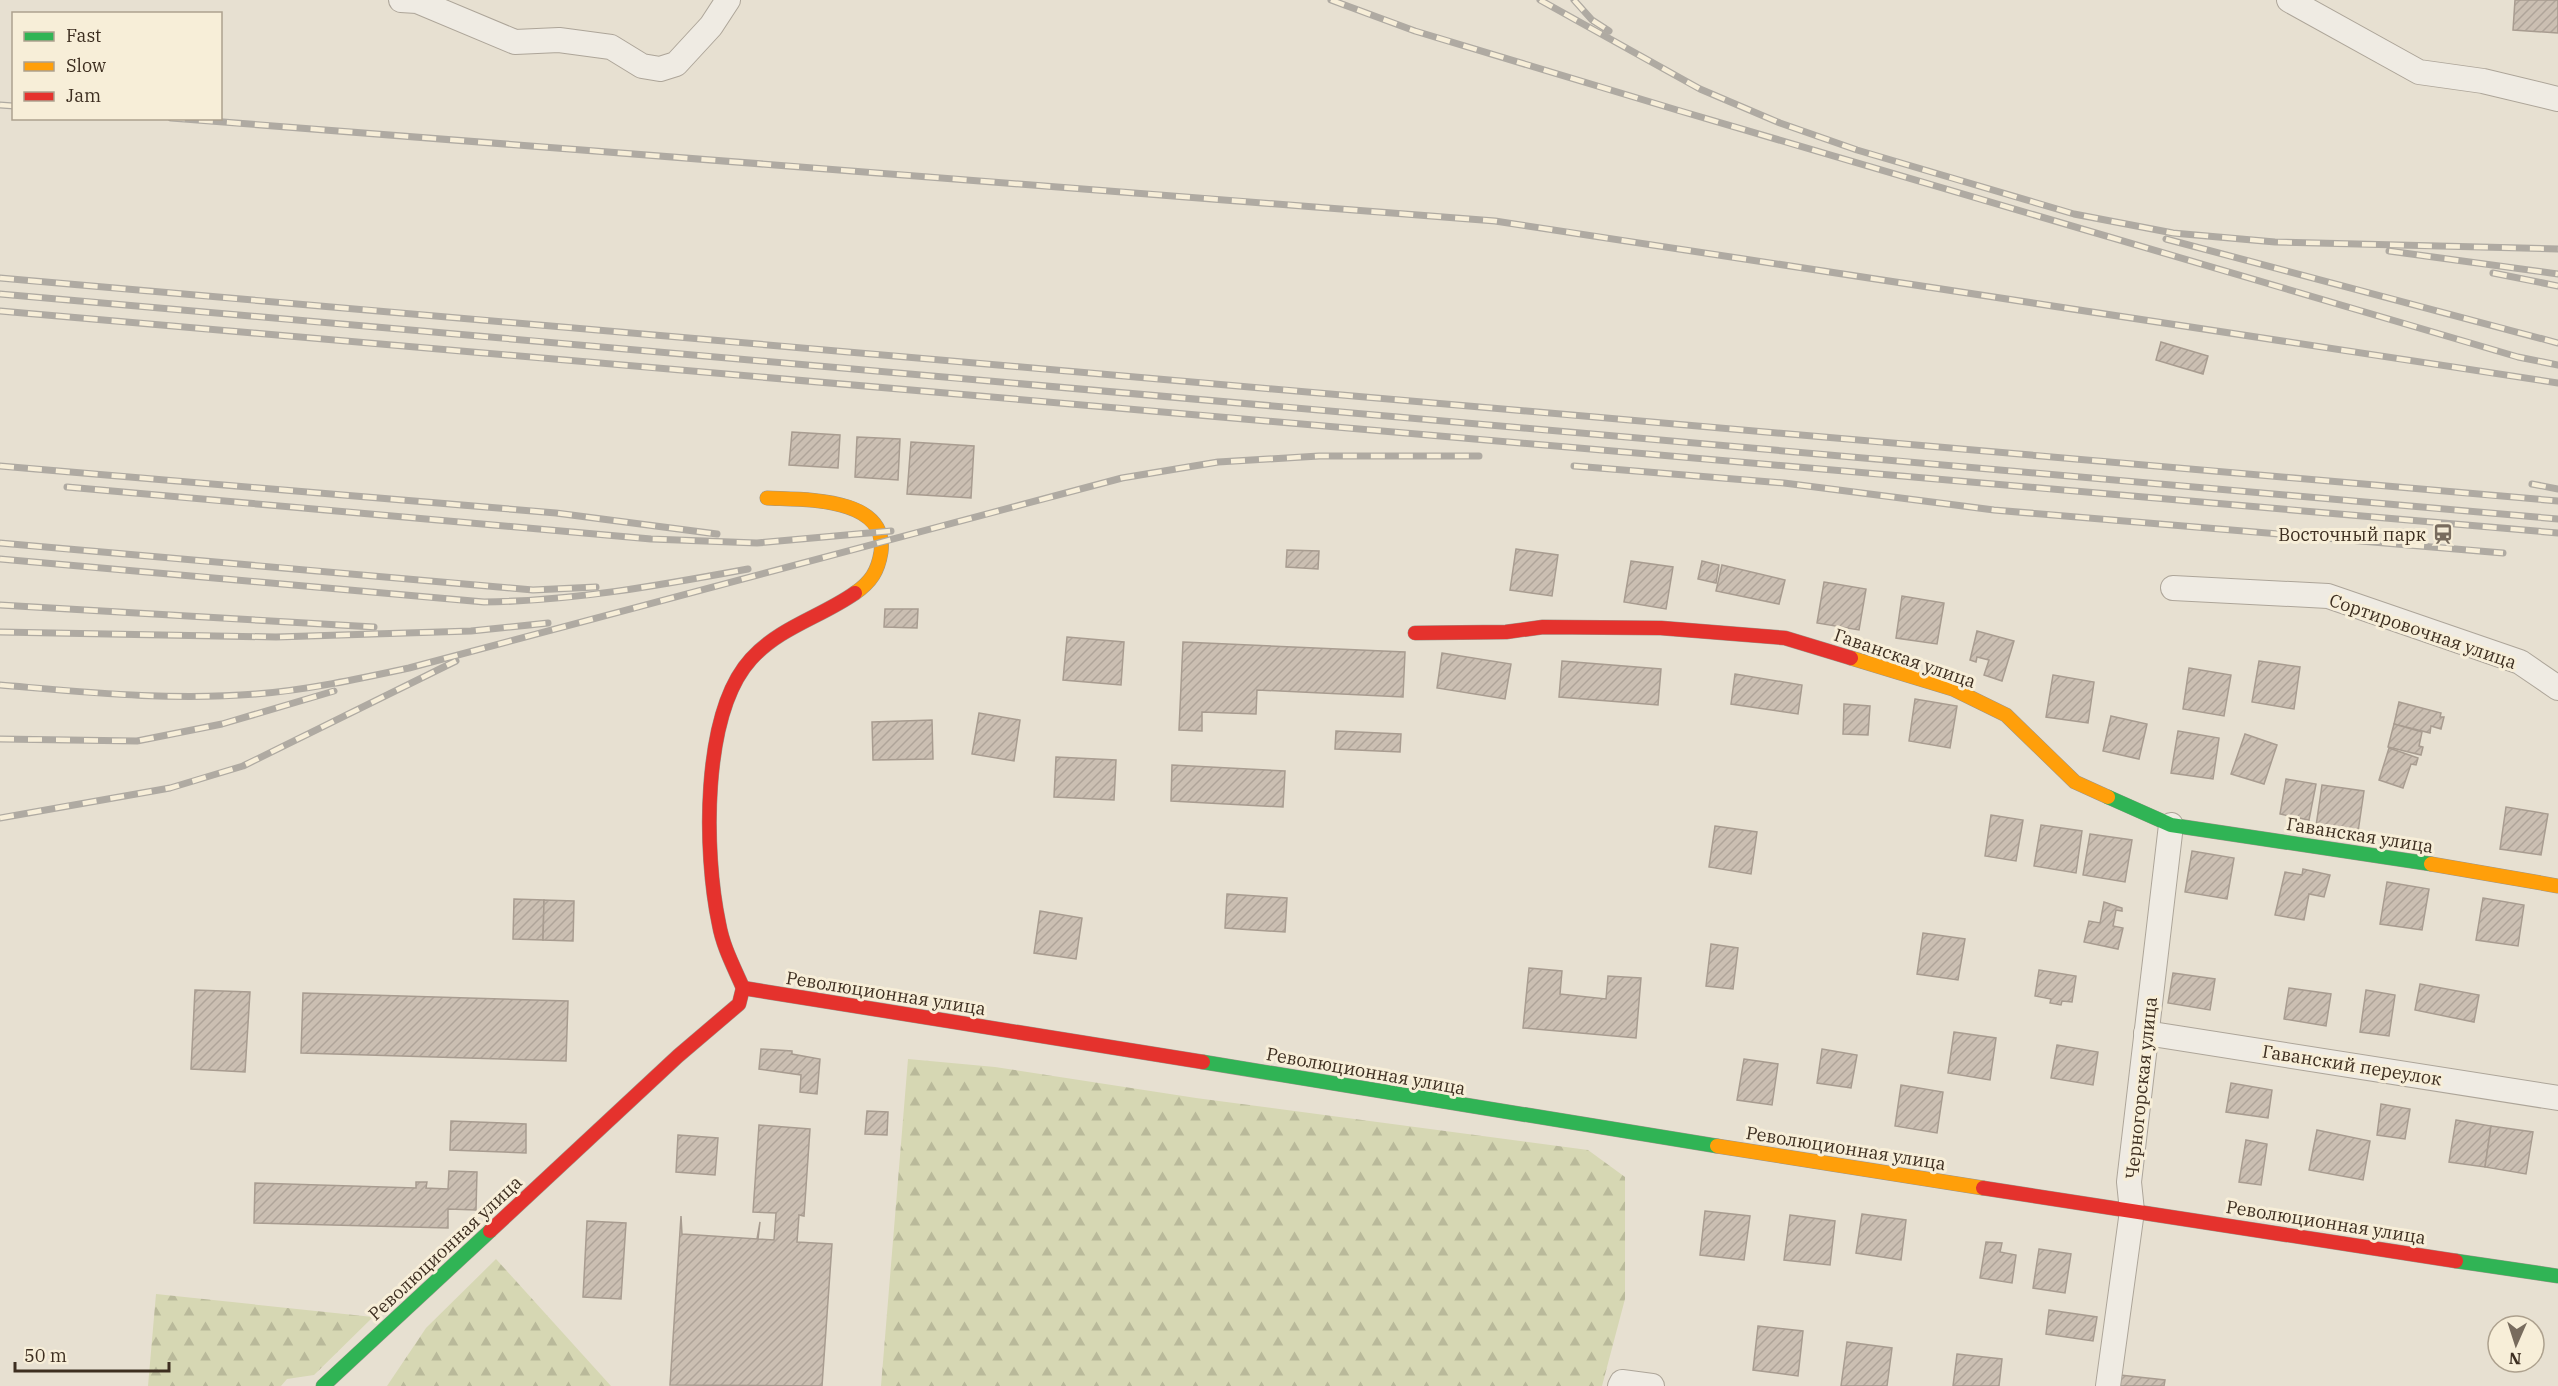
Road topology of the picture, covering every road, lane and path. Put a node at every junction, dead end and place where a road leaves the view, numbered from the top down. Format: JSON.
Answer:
{"nodes":[{"id":1,"x":401,"y":0,"type":"edge"},
{"id":2,"x":728,"y":0,"type":"edge"},
{"id":3,"x":2289,"y":0,"type":"edge"},
{"id":4,"x":2558,"y":99,"type":"edge"},
{"id":5,"x":767,"y":498,"type":"dead end"},
{"id":6,"x":2173,"y":588,"type":"dead end"},
{"id":7,"x":1415,"y":633,"type":"dead end"},
{"id":8,"x":2558,"y":688,"type":"edge"},
{"id":9,"x":2172,"y":825,"type":"junction"},
{"id":10,"x":2558,"y":886,"type":"edge"},
{"id":11,"x":743,"y":988,"type":"junction"},
{"id":12,"x":2146,"y":1033,"type":"junction"},
{"id":13,"x":2558,"y":1098,"type":"edge"},
{"id":14,"x":2132,"y":1211,"type":"junction"},
{"id":15,"x":2558,"y":1276,"type":"edge"},
{"id":16,"x":1621,"y":1384,"type":"edge"},
{"id":17,"x":323,"y":1386,"type":"edge"},
{"id":18,"x":1652,"y":1386,"type":"edge"},
{"id":19,"x":2108,"y":1386,"type":"edge"}],
"edges":[{"from":1,"to":2,"type":"street"},
{"from":3,"to":4,"type":"street"},
{"from":5,"to":11,"type":"street"},
{"from":6,"to":8,"type":"street","name":"Сортировочная улица"},
{"from":7,"to":9,"type":"street","name":"Гаванская улица"},
{"from":9,"to":10,"type":"street","name":"Гаванская улица"},
{"from":9,"to":12,"type":"street","name":"Черногорская улица"},
{"from":11,"to":14,"type":"street","name":"Революционная улица"},
{"from":11,"to":17,"type":"street","name":"Революционная улица"},
{"from":12,"to":13,"type":"street","name":"Гаванский переулок"},
{"from":12,"to":14,"type":"street","name":"Черногорская улица"},
{"from":14,"to":15,"type":"street","name":"Революционная улица"},
{"from":14,"to":19,"type":"street","name":"Черногорская улица"},
{"from":16,"to":18,"type":"street"}]}
